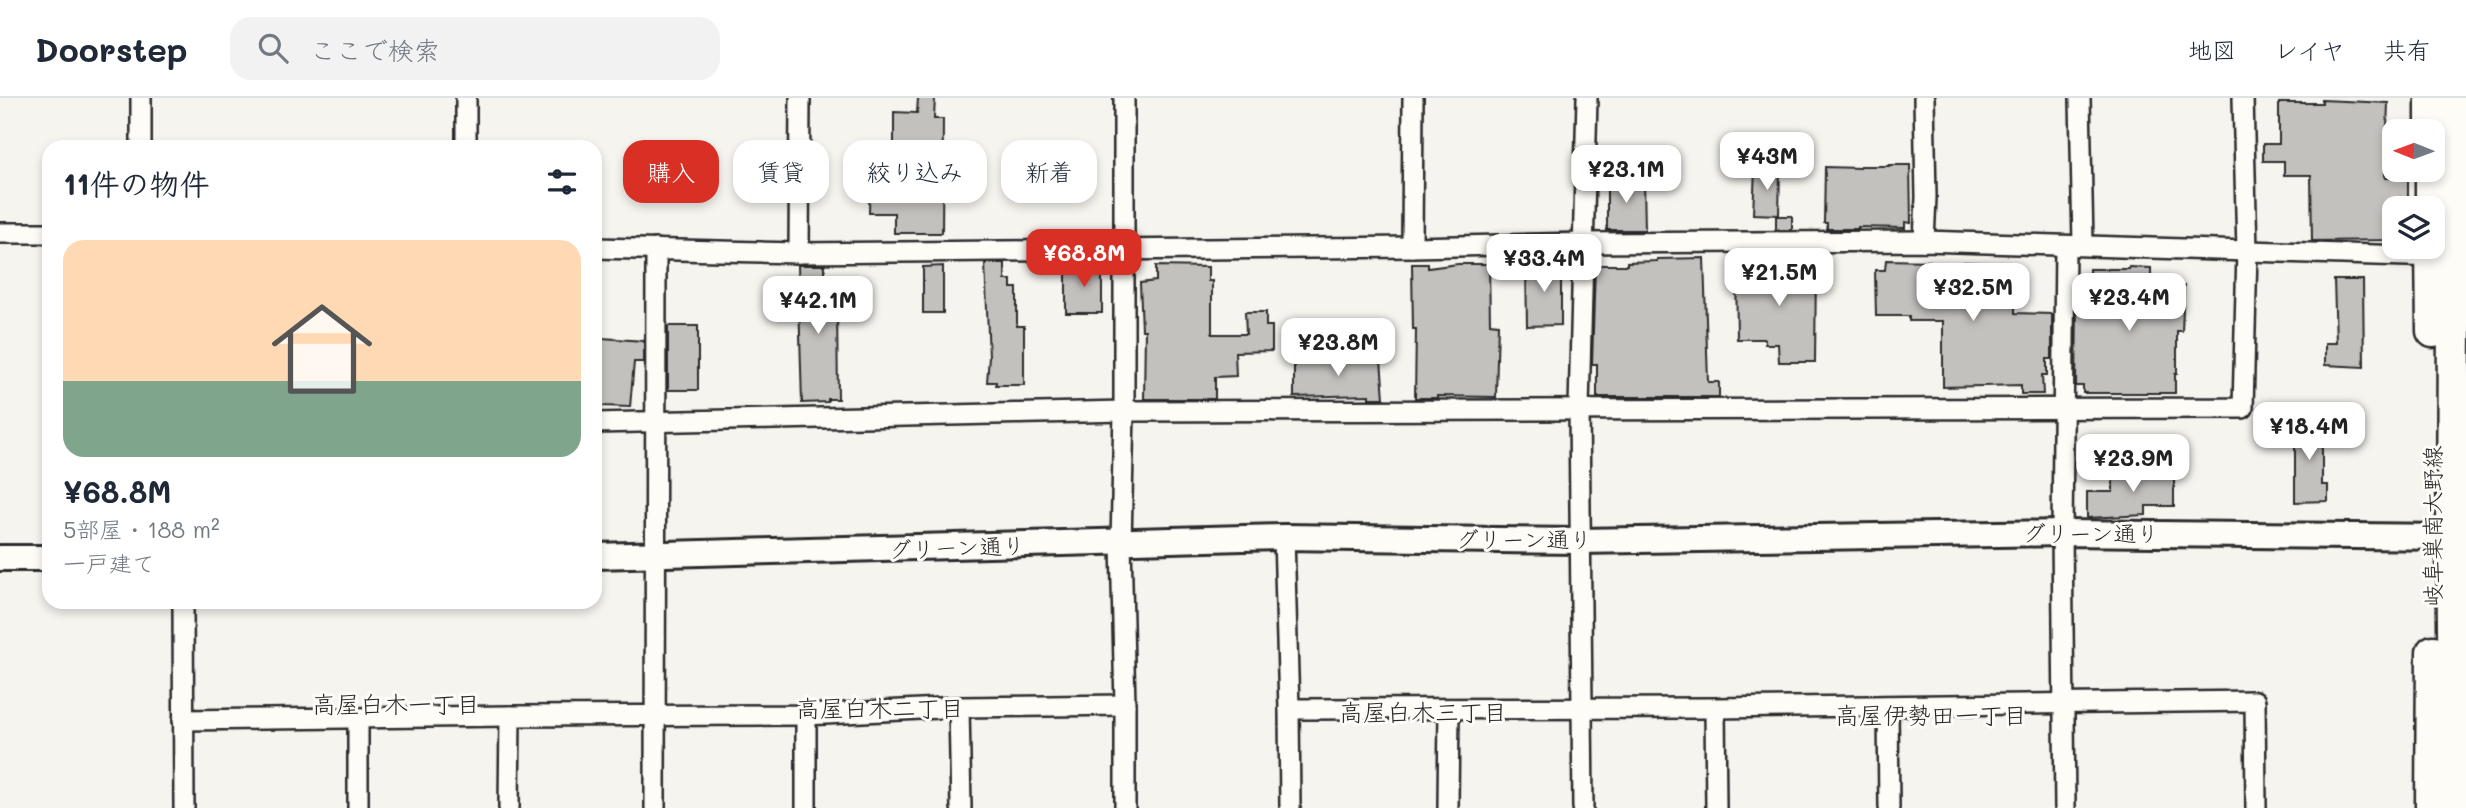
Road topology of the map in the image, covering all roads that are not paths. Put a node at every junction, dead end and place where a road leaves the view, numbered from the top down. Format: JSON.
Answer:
{"nodes":[{"id":1,"x":141,"y":98,"type":"edge"},
{"id":2,"x":466,"y":98,"type":"edge"},
{"id":3,"x":800,"y":98,"type":"edge"},
{"id":4,"x":1124,"y":98,"type":"edge"},
{"id":5,"x":1413,"y":98,"type":"edge"},
{"id":6,"x":1587,"y":98,"type":"edge"},
{"id":7,"x":1924,"y":98,"type":"edge"},
{"id":8,"x":2080,"y":98,"type":"edge"},
{"id":9,"x":2243,"y":98,"type":"edge"},
{"id":10,"x":2432,"y":98,"type":"edge"},
{"id":11,"x":2455,"y":98,"type":"edge"},
{"id":12,"x":2432,"y":119,"type":"edge"},
{"id":13,"x":141,"y":140,"type":"edge"},
{"id":14,"x":466,"y":140,"type":"edge"},
{"id":15,"x":0,"y":233,"type":"edge"},
{"id":16,"x":42,"y":233,"type":"edge"},
{"id":17,"x":1924,"y":241,"type":"junction"},
{"id":18,"x":1584,"y":243,"type":"junction"},
{"id":19,"x":2074,"y":246,"type":"junction"},
{"id":20,"x":1412,"y":247,"type":"junction"},
{"id":21,"x":602,"y":248,"type":"edge"},
{"id":22,"x":656,"y":249,"type":"junction"},
{"id":23,"x":1122,"y":250,"type":"junction"},
{"id":24,"x":2247,"y":251,"type":"junction"},
{"id":25,"x":799,"y":253,"type":"junction"},
{"id":26,"x":2446,"y":254,"type":"edge"},
{"id":27,"x":2063,"y":407,"type":"junction"},
{"id":28,"x":1579,"y":408,"type":"junction"},
{"id":29,"x":1124,"y":411,"type":"junction"},
{"id":30,"x":656,"y":422,"type":"junction"},
{"id":31,"x":602,"y":423,"type":"edge"},
{"id":32,"x":2062,"y":533,"type":"junction"},
{"id":33,"x":1284,"y":537,"type":"junction"},
{"id":34,"x":2451,"y":537,"type":"edge"},
{"id":35,"x":1579,"y":541,"type":"junction"},
{"id":36,"x":1121,"y":543,"type":"junction"},
{"id":37,"x":602,"y":556,"type":"edge"},
{"id":38,"x":656,"y":556,"type":"junction"},
{"id":39,"x":0,"y":558,"type":"edge"},
{"id":40,"x":42,"y":558,"type":"edge"},
{"id":41,"x":183,"y":609,"type":"edge"},
{"id":42,"x":2062,"y":704,"type":"junction"},
{"id":43,"x":1125,"y":705,"type":"junction"},
{"id":44,"x":1888,"y":706,"type":"junction"},
{"id":45,"x":959,"y":707,"type":"junction"},
{"id":46,"x":1583,"y":708,"type":"junction"},
{"id":47,"x":1716,"y":708,"type":"junction"},
{"id":48,"x":1289,"y":709,"type":"junction"},
{"id":49,"x":1448,"y":709,"type":"junction"},
{"id":50,"x":806,"y":715,"type":"junction"},
{"id":51,"x":510,"y":716,"type":"junction"},
{"id":52,"x":656,"y":717,"type":"junction"},
{"id":53,"x":358,"y":718,"type":"junction"},
{"id":54,"x":184,"y":720,"type":"junction"},
{"id":55,"x":184,"y":808,"type":"edge"},
{"id":56,"x":358,"y":808,"type":"edge"},
{"id":57,"x":509,"y":808,"type":"edge"},
{"id":58,"x":655,"y":808,"type":"edge"},
{"id":59,"x":806,"y":808,"type":"edge"},
{"id":60,"x":961,"y":808,"type":"edge"},
{"id":61,"x":1125,"y":808,"type":"edge"},
{"id":62,"x":1290,"y":808,"type":"edge"},
{"id":63,"x":1448,"y":808,"type":"edge"},
{"id":64,"x":1583,"y":808,"type":"edge"},
{"id":65,"x":1716,"y":808,"type":"edge"},
{"id":66,"x":1889,"y":808,"type":"edge"},
{"id":67,"x":2065,"y":808,"type":"edge"},
{"id":68,"x":2256,"y":808,"type":"edge"},
{"id":69,"x":2432,"y":808,"type":"edge"},
{"id":70,"x":2456,"y":808,"type":"edge"}],
"edges":[{"from":1,"to":13,"type":"street"},
{"from":2,"to":14,"type":"street"},
{"from":3,"to":25,"type":"street"},
{"from":4,"to":23,"type":"street"},
{"from":5,"to":20,"type":"street"},
{"from":6,"to":18,"type":"street"},
{"from":7,"to":17,"type":"street"},
{"from":8,"to":19,"type":"street"},
{"from":9,"to":24,"type":"street"},
{"from":10,"to":12,"type":"main road"},
{"from":11,"to":26,"type":"main road","name":"岐阜巣南大野線"},
{"from":15,"to":16,"type":"street"},
{"from":17,"to":18,"type":"street"},
{"from":17,"to":19,"type":"street"},
{"from":18,"to":20,"type":"street"},
{"from":18,"to":28,"type":"street"},
{"from":19,"to":24,"type":"street"},
{"from":19,"to":27,"type":"street"},
{"from":20,"to":23,"type":"street"},
{"from":21,"to":22,"type":"street"},
{"from":22,"to":25,"type":"street"},
{"from":22,"to":30,"type":"street"},
{"from":23,"to":25,"type":"street"},
{"from":23,"to":29,"type":"street"},
{"from":24,"to":26,"type":"street"},
{"from":24,"to":27,"type":"street"},
{"from":26,"to":34,"type":"main road","name":"岐阜巣南大野線"},
{"from":27,"to":28,"type":"street"},
{"from":27,"to":32,"type":"street"},
{"from":28,"to":29,"type":"street"},
{"from":28,"to":35,"type":"street"},
{"from":29,"to":30,"type":"street"},
{"from":29,"to":36,"type":"street"},
{"from":30,"to":31,"type":"street"},
{"from":30,"to":38,"type":"street"},
{"from":32,"to":34,"type":"street","name":"グリーン通り"},
{"from":32,"to":35,"type":"street","name":"グリーン通り"},
{"from":32,"to":42,"type":"street"},
{"from":33,"to":35,"type":"street","name":"グリーン通り"},
{"from":33,"to":36,"type":"street","name":"グリーン通り"},
{"from":33,"to":48,"type":"street"},
{"from":34,"to":69,"type":"main road","name":"岐阜巣南大野線"},
{"from":34,"to":70,"type":"main road","name":"岐阜巣南大野線"},
{"from":35,"to":46,"type":"street"},
{"from":36,"to":38,"type":"street","name":"グリーン通り"},
{"from":36,"to":43,"type":"street"},
{"from":37,"to":38,"type":"street","name":"グリーン通り"},
{"from":38,"to":52,"type":"street"},
{"from":39,"to":40,"type":"street"},
{"from":41,"to":54,"type":"street"},
{"from":42,"to":44,"type":"street"},
{"from":42,"to":67,"type":"street"},
{"from":42,"to":68,"type":"street"},
{"from":43,"to":45,"type":"street"},
{"from":43,"to":61,"type":"street"},
{"from":44,"to":47,"type":"street"},
{"from":44,"to":66,"type":"street"},
{"from":45,"to":50,"type":"street"},
{"from":45,"to":60,"type":"street"},
{"from":46,"to":47,"type":"street"},
{"from":46,"to":49,"type":"street"},
{"from":46,"to":64,"type":"street"},
{"from":47,"to":65,"type":"street"},
{"from":48,"to":49,"type":"street"},
{"from":48,"to":62,"type":"street"},
{"from":49,"to":63,"type":"street"},
{"from":50,"to":52,"type":"street"},
{"from":50,"to":59,"type":"street"},
{"from":51,"to":52,"type":"street"},
{"from":51,"to":53,"type":"street"},
{"from":51,"to":57,"type":"street"},
{"from":52,"to":58,"type":"street"},
{"from":53,"to":54,"type":"street"},
{"from":53,"to":56,"type":"street"},
{"from":54,"to":55,"type":"street"}]}
